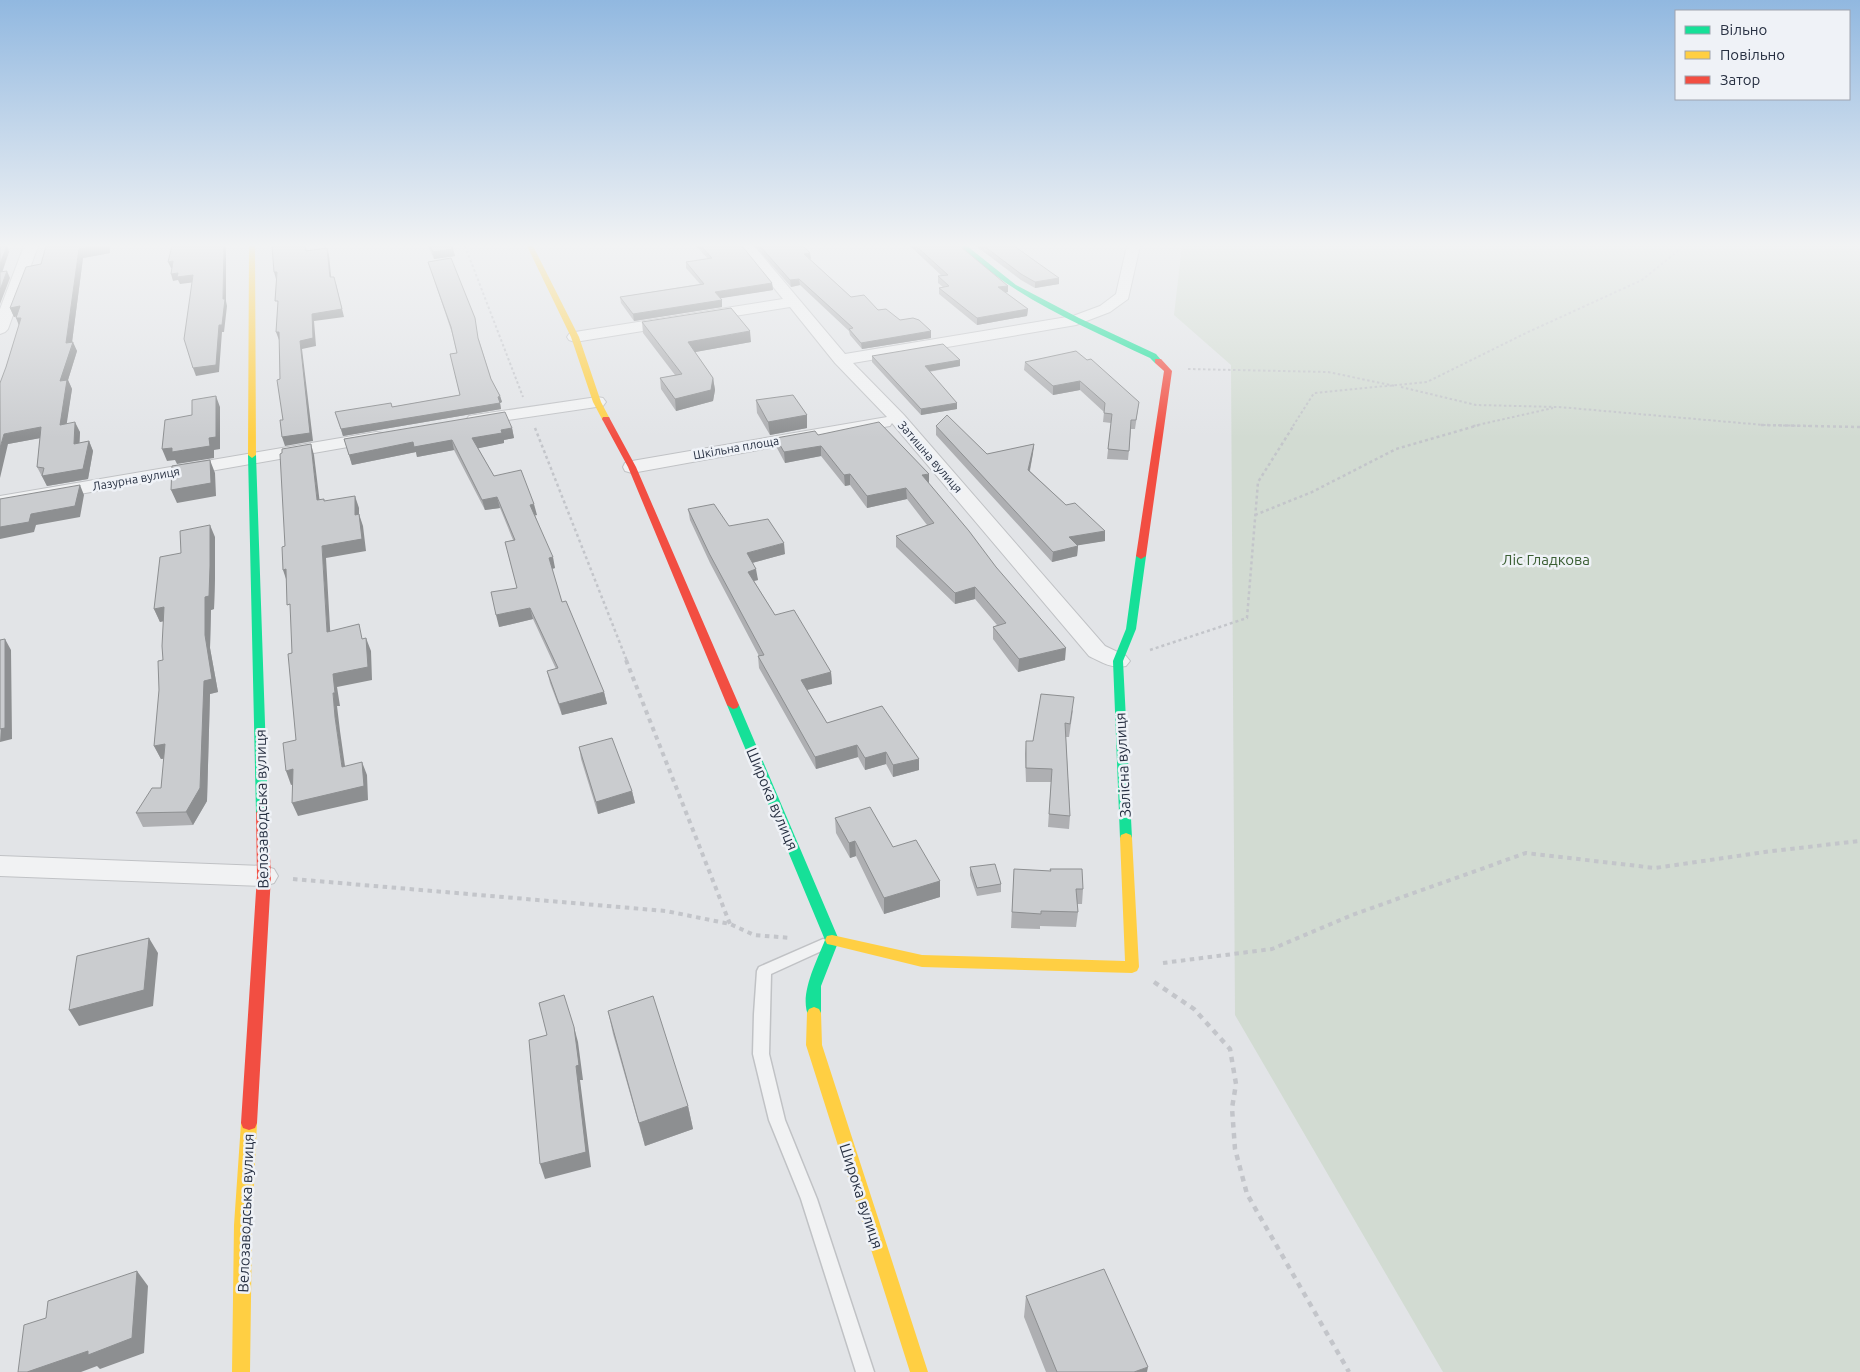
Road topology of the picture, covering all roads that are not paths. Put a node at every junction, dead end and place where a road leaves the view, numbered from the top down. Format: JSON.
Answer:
{"nodes":[{"id":1,"x":7,"y":310,"type":"edge"},
{"id":2,"x":252,"y":310,"type":"edge"},
{"id":3,"x":561,"y":310,"type":"edge"},
{"id":4,"x":744,"y":310,"type":"edge"},
{"id":5,"x":801,"y":310,"type":"edge"},
{"id":6,"x":1058,"y":310,"type":"edge"},
{"id":7,"x":1102,"y":310,"type":"edge"},
{"id":8,"x":1076,"y":320,"type":"junction"},
{"id":9,"x":0,"y":329,"type":"edge"},
{"id":10,"x":574,"y":337,"type":"junction"},
{"id":11,"x":841,"y":360,"type":"junction"},
{"id":12,"x":597,"y":402,"type":"junction"},
{"id":13,"x":898,"y":419,"type":"junction"},
{"id":14,"x":462,"y":422,"type":"edge"},
{"id":15,"x":395,"y":434,"type":"edge"},
{"id":16,"x":252,"y":458,"type":"junction"},
{"id":17,"x":632,"y":467,"type":"junction"},
{"id":18,"x":0,"y":502,"type":"edge"},
{"id":19,"x":1118,"y":661,"type":"junction"},
{"id":20,"x":0,"y":866,"type":"edge"},
{"id":21,"x":264,"y":876,"type":"junction"},
{"id":22,"x":832,"y":940,"type":"junction"},
{"id":23,"x":241,"y":1372,"type":"edge"},
{"id":24,"x":865,"y":1372,"type":"edge"},
{"id":25,"x":919,"y":1372,"type":"edge"}],
"edges":[{"from":1,"to":9,"type":"street"},
{"from":2,"to":16,"type":"street","name":"Велозаводська вулиця"},
{"from":3,"to":10,"type":"street","name":"Широка вулиця"},
{"from":4,"to":10,"type":"street"},
{"from":5,"to":11,"type":"street","name":"Затишна вулиця"},
{"from":6,"to":8,"type":"street"},
{"from":7,"to":8,"type":"street"},
{"from":8,"to":11,"type":"street"},
{"from":8,"to":19,"type":"street","name":"Залісна вулиця"},
{"from":10,"to":12,"type":"street","name":"Широка вулиця"},
{"from":11,"to":13,"type":"street","name":"Затишна вулиця"},
{"from":12,"to":14,"type":"street"},
{"from":12,"to":17,"type":"street","name":"Широка вулиця"},
{"from":13,"to":17,"type":"street","name":"Шкільна площа"},
{"from":13,"to":19,"type":"street","name":"Затишна вулиця"},
{"from":15,"to":16,"type":"street","name":"Лазурна вулиця"},
{"from":16,"to":18,"type":"street","name":"Лазурна вулиця"},
{"from":16,"to":21,"type":"street","name":"Велозаводська вулиця"},
{"from":17,"to":22,"type":"street","name":"Широка вулиця"},
{"from":19,"to":22,"type":"street","name":"Залісна вулиця"},
{"from":20,"to":21,"type":"street"},
{"from":21,"to":23,"type":"street","name":"Велозаводська вулиця"},
{"from":22,"to":24,"type":"lane"},
{"from":22,"to":25,"type":"street","name":"Широка вулиця"}]}
